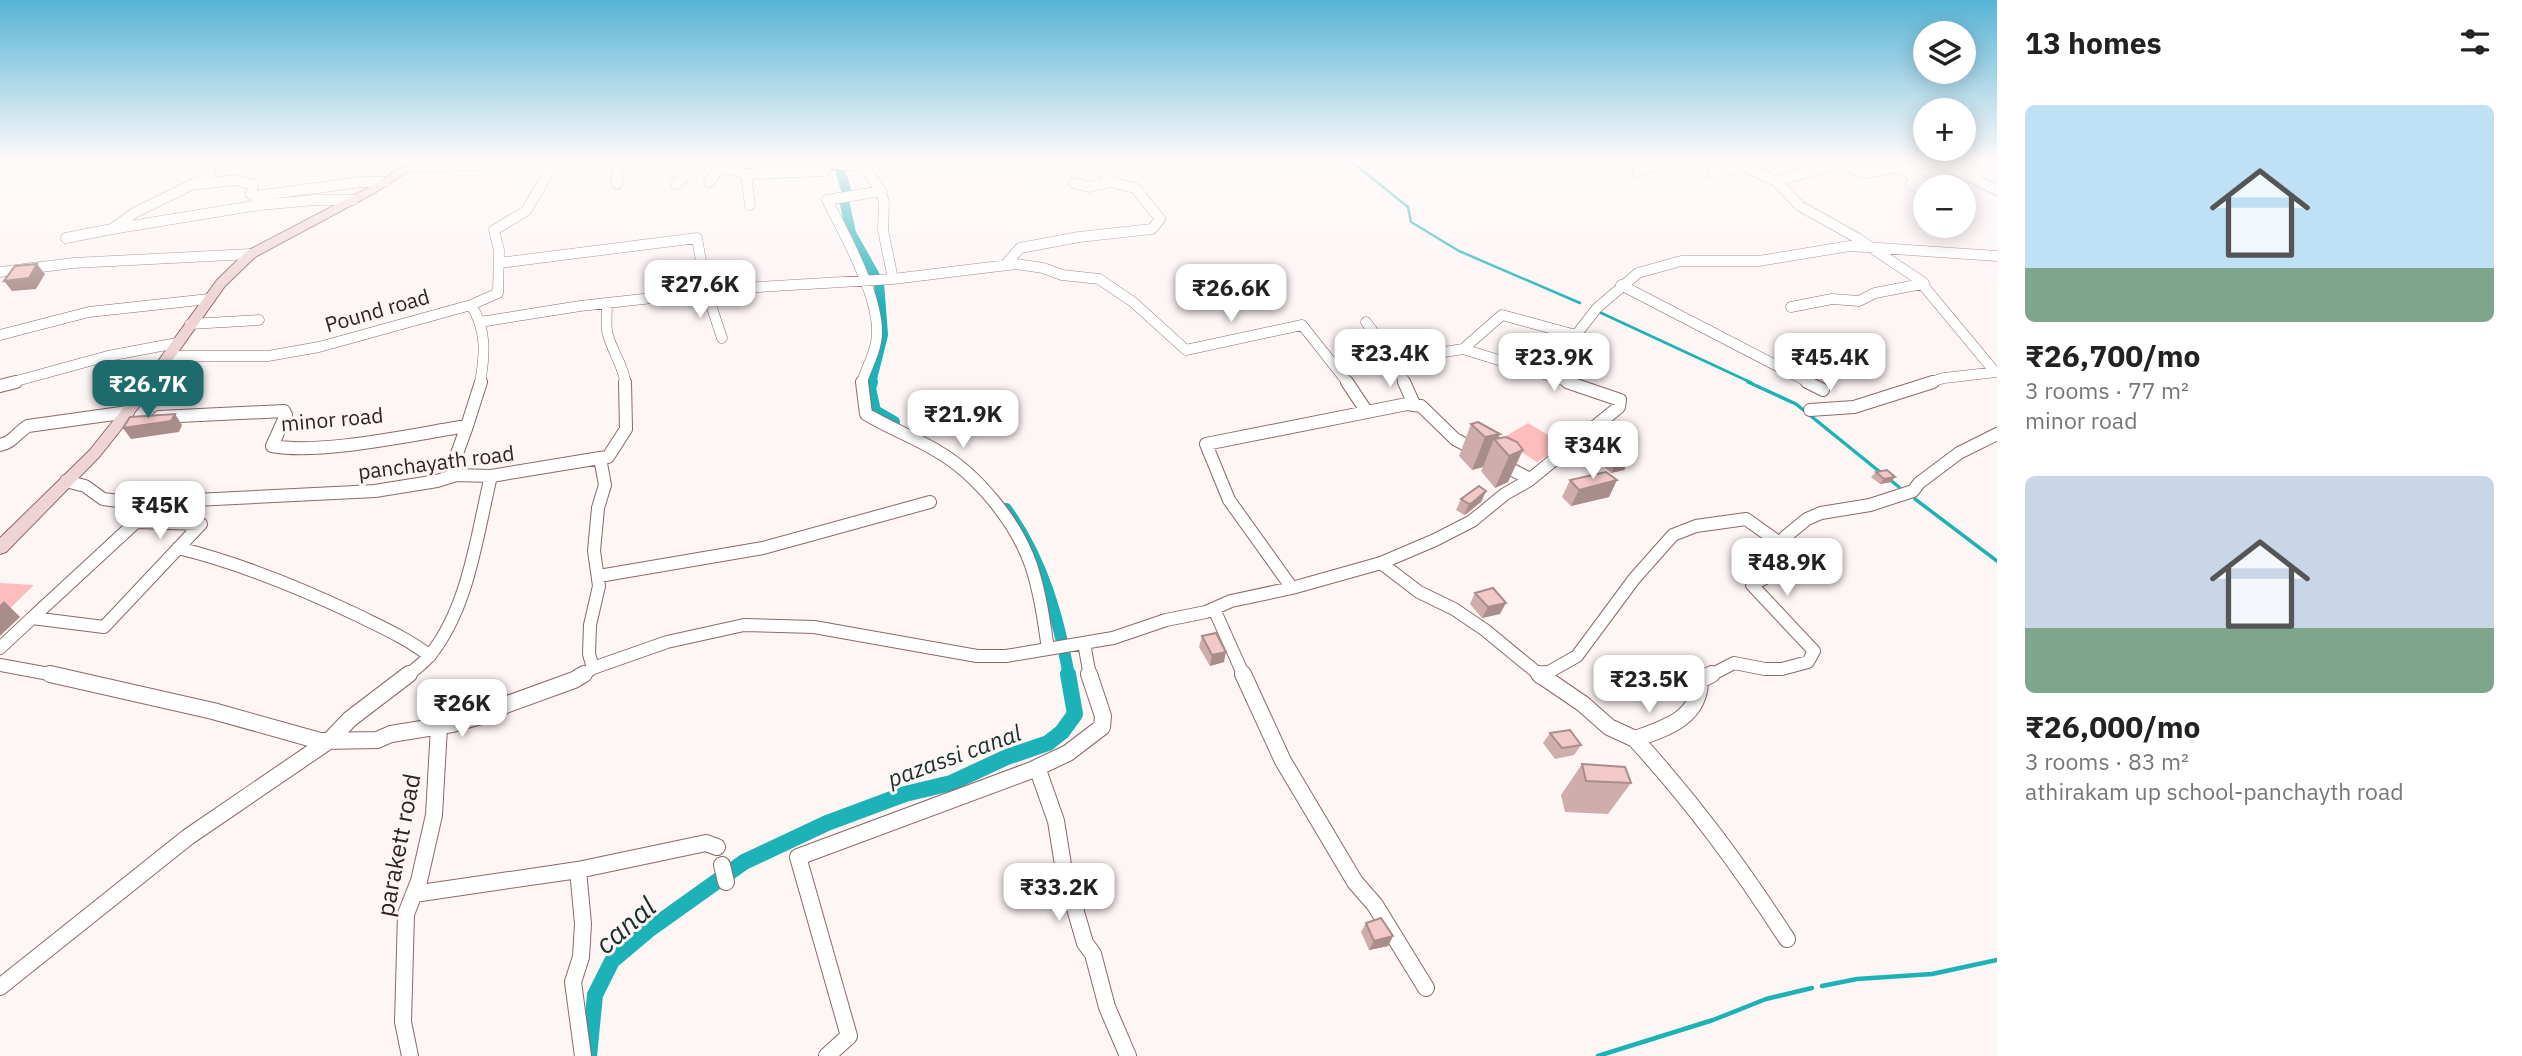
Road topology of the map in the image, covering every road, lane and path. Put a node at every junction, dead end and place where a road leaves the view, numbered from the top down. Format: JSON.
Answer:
{"nodes":[{"id":1,"x":146,"y":207,"type":"edge"},
{"id":2,"x":244,"y":207,"type":"edge"},
{"id":3,"x":339,"y":207,"type":"edge"},
{"id":4,"x":528,"y":207,"type":"edge"},
{"id":5,"x":831,"y":207,"type":"edge"},
{"id":6,"x":884,"y":207,"type":"edge"},
{"id":7,"x":1151,"y":207,"type":"edge"},
{"id":8,"x":1802,"y":207,"type":"edge"},
{"id":9,"x":112,"y":229,"type":"junction"},
{"id":10,"x":65,"y":238,"type":"dead end"},
{"id":11,"x":1868,"y":247,"type":"junction"},
{"id":12,"x":251,"y":254,"type":"junction"},
{"id":13,"x":1997,"y":256,"type":"edge"},
{"id":14,"x":499,"y":263,"type":"junction"},
{"id":15,"x":1005,"y":265,"type":"junction"},
{"id":16,"x":0,"y":272,"type":"edge"},
{"id":17,"x":867,"y":280,"type":"junction"},
{"id":18,"x":889,"y":280,"type":"junction"},
{"id":19,"x":1922,"y":284,"type":"junction"},
{"id":20,"x":1621,"y":285,"type":"junction"},
{"id":21,"x":707,"y":293,"type":"junction"},
{"id":22,"x":209,"y":299,"type":"junction"},
{"id":23,"x":607,"y":303,"type":"junction"},
{"id":24,"x":471,"y":305,"type":"junction"},
{"id":25,"x":1791,"y":307,"type":"dead end"},
{"id":26,"x":259,"y":320,"type":"dead end"},
{"id":27,"x":480,"y":322,"type":"junction"},
{"id":28,"x":1366,"y":322,"type":"dead end"},
{"id":29,"x":190,"y":324,"type":"junction"},
{"id":30,"x":0,"y":335,"type":"edge"},
{"id":31,"x":722,"y":338,"type":"dead end"},
{"id":32,"x":177,"y":343,"type":"junction"},
{"id":33,"x":1463,"y":349,"type":"junction"},
{"id":34,"x":168,"y":356,"type":"junction"},
{"id":35,"x":1394,"y":360,"type":"junction"},
{"id":36,"x":1996,"y":372,"type":"edge"},
{"id":37,"x":0,"y":386,"type":"edge"},
{"id":38,"x":1823,"y":390,"type":"dead end"},
{"id":39,"x":1415,"y":404,"type":"junction"},
{"id":40,"x":1810,"y":410,"type":"dead end"},
{"id":41,"x":1367,"y":412,"type":"junction"},
{"id":42,"x":131,"y":418,"type":"junction"},
{"id":43,"x":467,"y":426,"type":"junction"},
{"id":44,"x":1997,"y":434,"type":"edge"},
{"id":45,"x":0,"y":444,"type":"edge"},
{"id":46,"x":600,"y":458,"type":"junction"},
{"id":47,"x":456,"y":475,"type":"junction"},
{"id":48,"x":491,"y":476,"type":"junction"},
{"id":49,"x":1530,"y":479,"type":"junction"},
{"id":50,"x":66,"y":481,"type":"junction"},
{"id":51,"x":930,"y":502,"type":"dead end"},
{"id":52,"x":1784,"y":545,"type":"junction"},
{"id":53,"x":0,"y":548,"type":"edge"},
{"id":54,"x":178,"y":548,"type":"junction"},
{"id":55,"x":1381,"y":563,"type":"junction"},
{"id":56,"x":598,"y":576,"type":"junction"},
{"id":57,"x":1292,"y":588,"type":"junction"},
{"id":58,"x":1214,"y":609,"type":"junction"},
{"id":59,"x":32,"y":618,"type":"junction"},
{"id":60,"x":1084,"y":643,"type":"junction"},
{"id":61,"x":0,"y":648,"type":"edge"},
{"id":62,"x":1058,"y":648,"type":"junction"},
{"id":63,"x":430,"y":656,"type":"junction"},
{"id":64,"x":0,"y":665,"type":"edge"},
{"id":65,"x":593,"y":667,"type":"junction"},
{"id":66,"x":1541,"y":676,"type":"junction"},
{"id":67,"x":439,"y":727,"type":"junction"},
{"id":68,"x":1635,"y":739,"type":"junction"},
{"id":69,"x":330,"y":740,"type":"junction"},
{"id":70,"x":1038,"y":770,"type":"junction"},
{"id":71,"x":717,"y":847,"type":"dead end"},
{"id":72,"x":722,"y":865,"type":"dead end"},
{"id":73,"x":578,"y":870,"type":"junction"},
{"id":74,"x":726,"y":883,"type":"dead end"},
{"id":75,"x":414,"y":894,"type":"junction"},
{"id":76,"x":1787,"y":939,"type":"dead end"},
{"id":77,"x":0,"y":987,"type":"edge"},
{"id":78,"x":1426,"y":988,"type":"dead end"},
{"id":79,"x":410,"y":1056,"type":"edge"},
{"id":80,"x":583,"y":1056,"type":"edge"},
{"id":81,"x":827,"y":1056,"type":"edge"},
{"id":82,"x":1128,"y":1056,"type":"edge"}],
"edges":[{"from":1,"to":9,"type":"street"},
{"from":2,"to":9,"type":"street"},
{"from":3,"to":12,"type":"main road"},
{"from":4,"to":14,"type":"street"},
{"from":5,"to":17,"type":"street"},
{"from":6,"to":18,"type":"street"},
{"from":7,"to":15,"type":"street"},
{"from":8,"to":11,"type":"street"},
{"from":9,"to":10,"type":"street"},
{"from":11,"to":13,"type":"street"},
{"from":11,"to":19,"type":"street"},
{"from":11,"to":20,"type":"street"},
{"from":12,"to":16,"type":"street"},
{"from":12,"to":22,"type":"main road"},
{"from":14,"to":21,"type":"street"},
{"from":14,"to":24,"type":"street","name":"Pound road"},
{"from":15,"to":18,"type":"street"},
{"from":15,"to":41,"type":"street"},
{"from":17,"to":18,"type":"street"},
{"from":17,"to":21,"type":"street"},
{"from":17,"to":62,"type":"street"},
{"from":19,"to":25,"type":"street"},
{"from":19,"to":36,"type":"street"},
{"from":20,"to":33,"type":"street"},
{"from":20,"to":38,"type":"street"},
{"from":21,"to":23,"type":"street"},
{"from":21,"to":31,"type":"street"},
{"from":22,"to":29,"type":"main road"},
{"from":22,"to":30,"type":"street"},
{"from":23,"to":27,"type":"street"},
{"from":23,"to":46,"type":"street"},
{"from":24,"to":27,"type":"street"},
{"from":24,"to":34,"type":"street","name":"Pound road"},
{"from":26,"to":29,"type":"street"},
{"from":27,"to":43,"type":"street"},
{"from":28,"to":35,"type":"street"},
{"from":29,"to":32,"type":"main road"},
{"from":32,"to":34,"type":"main road"},
{"from":32,"to":37,"type":"street"},
{"from":33,"to":35,"type":"street"},
{"from":33,"to":49,"type":"street"},
{"from":34,"to":42,"type":"main road"},
{"from":35,"to":39,"type":"street"},
{"from":36,"to":40,"type":"street"},
{"from":39,"to":41,"type":"street"},
{"from":39,"to":49,"type":"street"},
{"from":41,"to":57,"type":"street"},
{"from":42,"to":43,"type":"street","name":"minor road"},
{"from":42,"to":45,"type":"street"},
{"from":42,"to":50,"type":"main road"},
{"from":43,"to":47,"type":"street"},
{"from":44,"to":52,"type":"street"},
{"from":46,"to":48,"type":"street","name":"panchayath road"},
{"from":46,"to":56,"type":"street"},
{"from":47,"to":48,"type":"street","name":"panchayath road"},
{"from":47,"to":50,"type":"street","name":"panchayath road"},
{"from":48,"to":63,"type":"street"},
{"from":49,"to":55,"type":"street"},
{"from":50,"to":53,"type":"main road"},
{"from":51,"to":56,"type":"street"},
{"from":52,"to":66,"type":"street"},
{"from":52,"to":68,"type":"street"},
{"from":54,"to":59,"type":"street"},
{"from":54,"to":59,"type":"street"},
{"from":54,"to":63,"type":"street"},
{"from":55,"to":57,"type":"street"},
{"from":55,"to":66,"type":"street"},
{"from":56,"to":65,"type":"street"},
{"from":57,"to":58,"type":"street"},
{"from":58,"to":60,"type":"street"},
{"from":58,"to":78,"type":"street"},
{"from":59,"to":61,"type":"street"},
{"from":60,"to":62,"type":"street"},
{"from":60,"to":70,"type":"street"},
{"from":62,"to":65,"type":"street"},
{"from":63,"to":69,"type":"street"},
{"from":64,"to":69,"type":"street"},
{"from":65,"to":67,"type":"street"},
{"from":66,"to":68,"type":"street"},
{"from":67,"to":69,"type":"street"},
{"from":67,"to":75,"type":"street","name":"parakett road"},
{"from":68,"to":76,"type":"street"},
{"from":69,"to":77,"type":"street"},
{"from":70,"to":81,"type":"street"},
{"from":70,"to":82,"type":"street"},
{"from":71,"to":73,"type":"street"},
{"from":72,"to":74,"type":"street"},
{"from":73,"to":75,"type":"street"},
{"from":73,"to":80,"type":"street"},
{"from":75,"to":79,"type":"street","name":"parakett road"}]}
